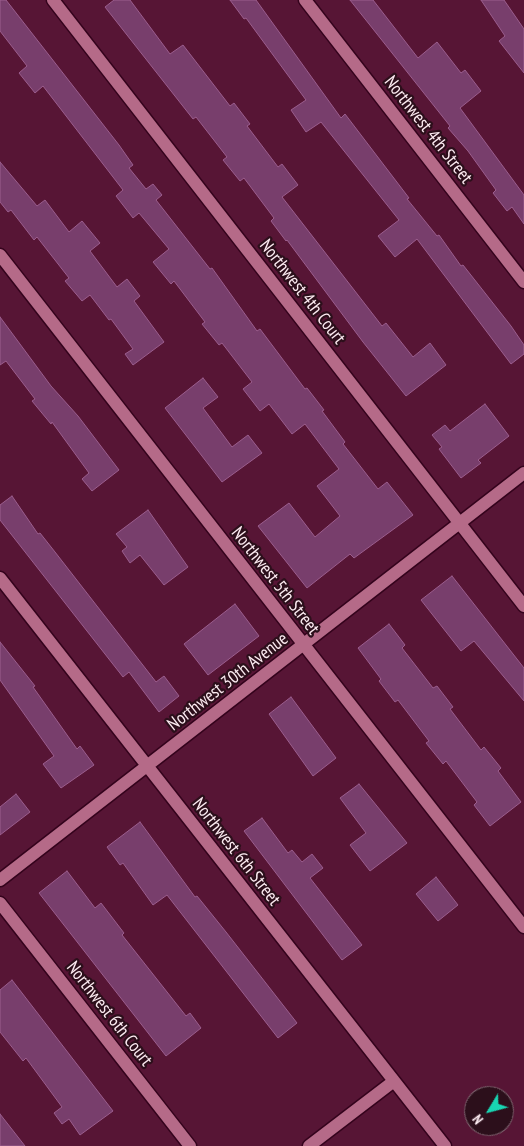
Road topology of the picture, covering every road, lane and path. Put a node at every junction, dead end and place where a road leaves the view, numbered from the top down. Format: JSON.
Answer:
{"nodes":[{"id":1,"x":53,"y":0,"type":"edge"},
{"id":2,"x":305,"y":0,"type":"edge"},
{"id":3,"x":0,"y":255,"type":"edge"},
{"id":4,"x":524,"y":282,"type":"edge"},
{"id":5,"x":524,"y":474,"type":"edge"},
{"id":6,"x":460,"y":523,"type":"junction"},
{"id":7,"x":0,"y":578,"type":"edge"},
{"id":8,"x":524,"y":606,"type":"edge"},
{"id":9,"x":304,"y":646,"type":"junction"},
{"id":10,"x":147,"y":767,"type":"junction"},
{"id":11,"x":0,"y":880,"type":"edge"},
{"id":12,"x":0,"y":903,"type":"edge"},
{"id":13,"x":524,"y":927,"type":"edge"},
{"id":14,"x":394,"y":1081,"type":"junction"},
{"id":15,"x":190,"y":1146,"type":"edge"},
{"id":16,"x":309,"y":1146,"type":"edge"},
{"id":17,"x":445,"y":1146,"type":"edge"}],
"edges":[{"from":1,"to":6,"type":"street","name":"Northwest 4th Court"},
{"from":2,"to":4,"type":"street","name":"Northwest 4th Street"},
{"from":3,"to":9,"type":"street","name":"Northwest 5th Street"},
{"from":5,"to":6,"type":"street","name":"Northwest 30th Avenue"},
{"from":6,"to":8,"type":"street","name":"Northwest 4th Court"},
{"from":6,"to":9,"type":"street","name":"Northwest 30th Avenue"},
{"from":7,"to":10,"type":"street","name":"Northwest 6th Street"},
{"from":9,"to":10,"type":"street","name":"Northwest 30th Avenue"},
{"from":9,"to":13,"type":"street","name":"Northwest 5th Street"},
{"from":10,"to":11,"type":"street","name":"Northwest 30th Avenue"},
{"from":10,"to":14,"type":"street","name":"Northwest 6th Street"},
{"from":12,"to":15,"type":"street","name":"Northwest 6th Court"},
{"from":14,"to":16,"type":"street"},
{"from":14,"to":17,"type":"street","name":"Northwest 6th Street"}]}
